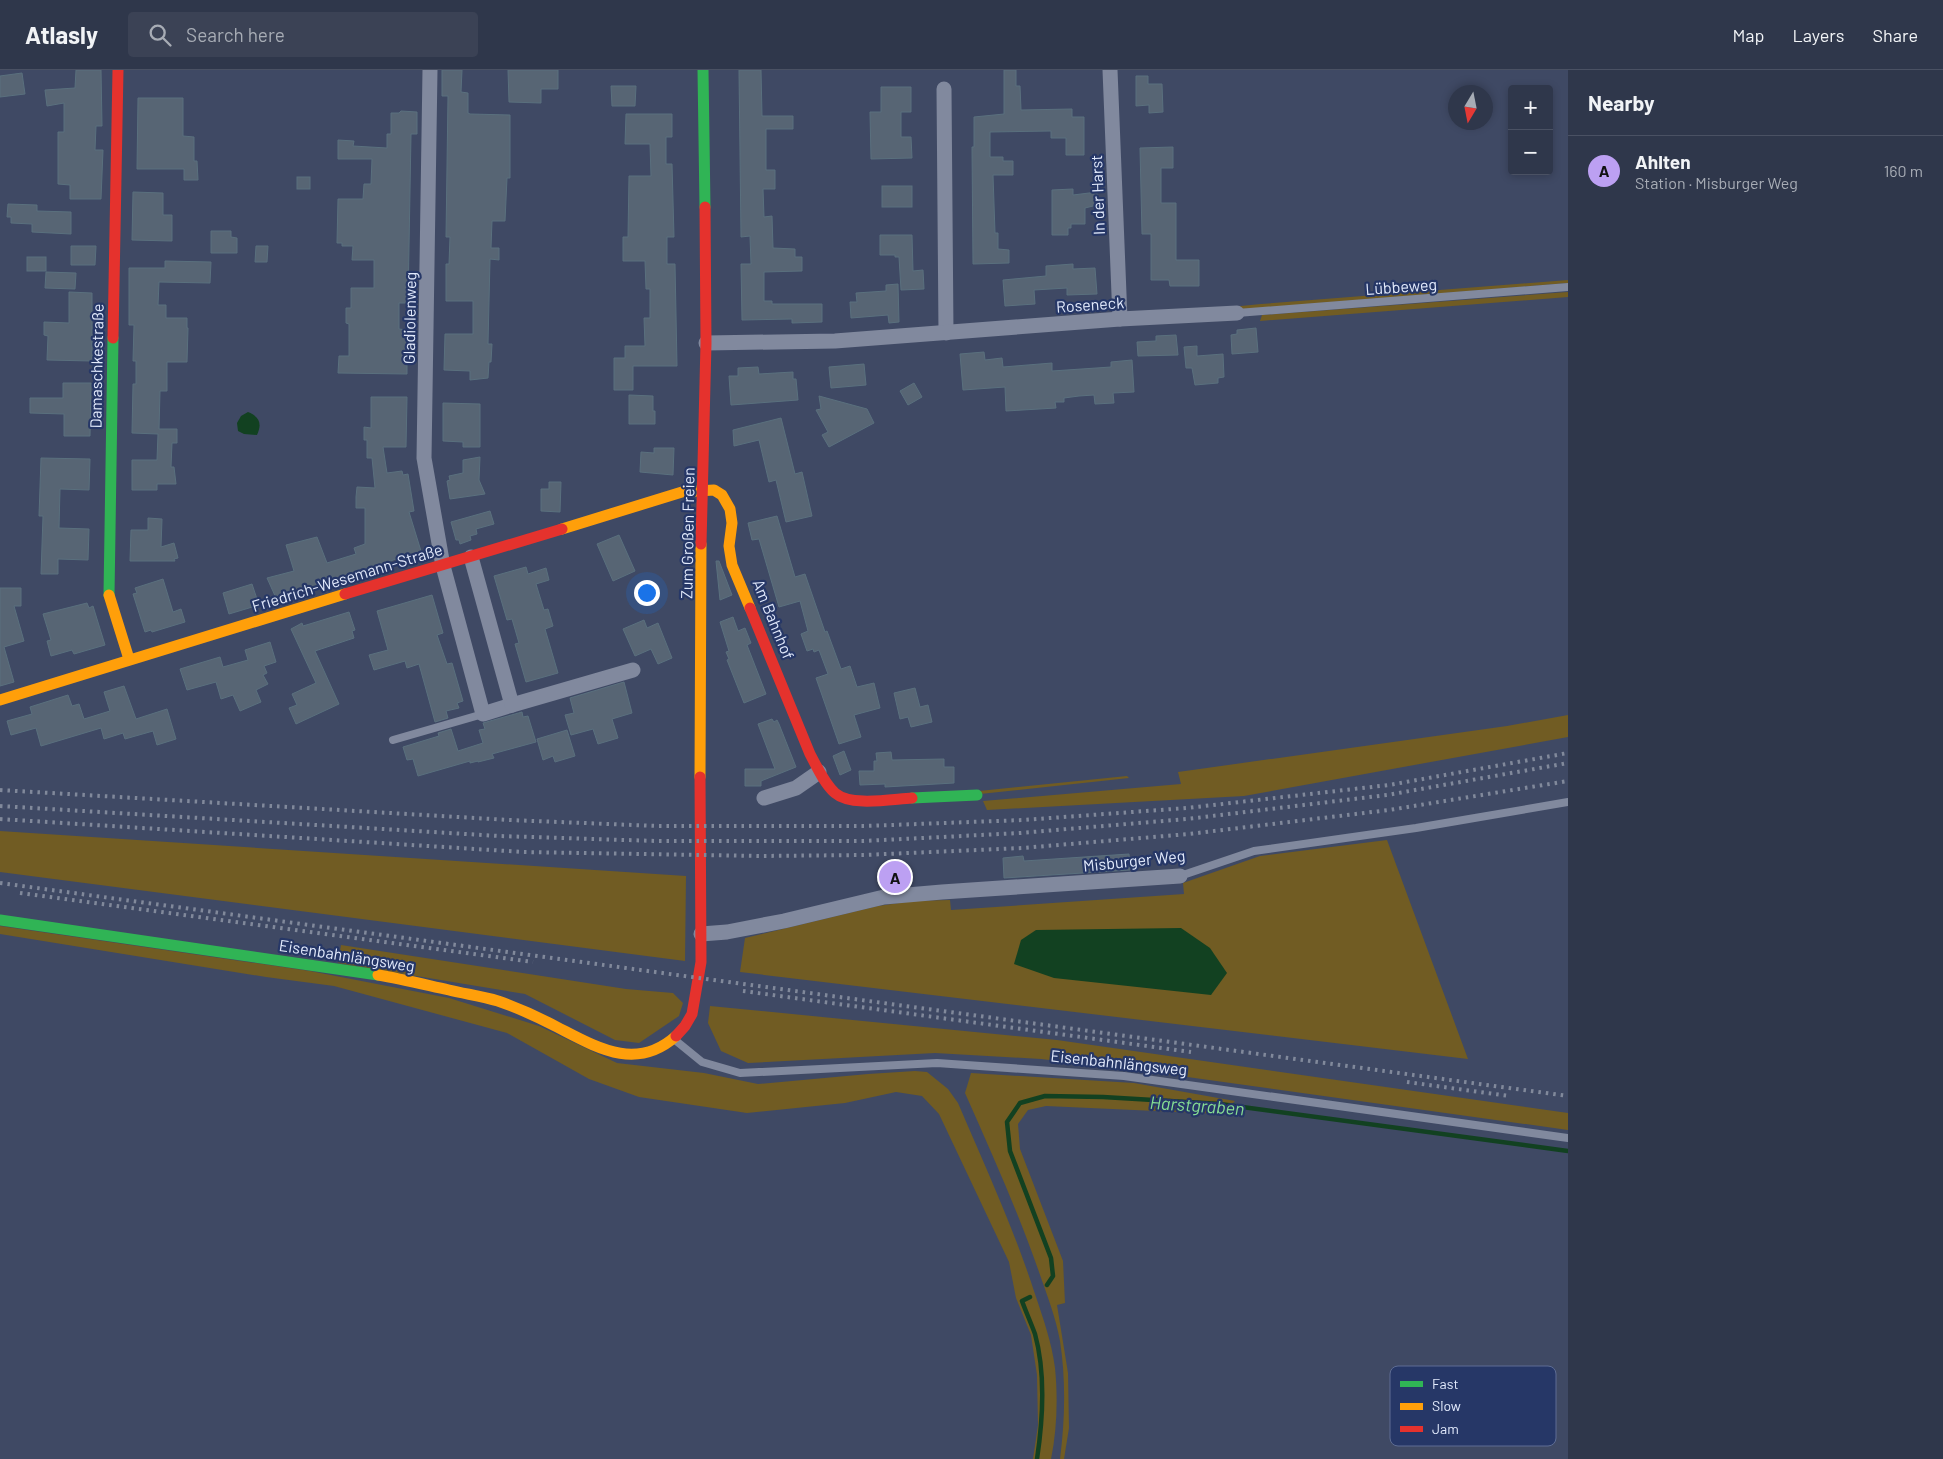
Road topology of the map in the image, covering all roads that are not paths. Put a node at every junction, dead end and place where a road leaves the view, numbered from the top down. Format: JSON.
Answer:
{"nodes":[{"id":1,"x":118,"y":70,"type":"edge"},
{"id":2,"x":430,"y":70,"type":"edge"},
{"id":3,"x":703,"y":70,"type":"edge"},
{"id":4,"x":1110,"y":70,"type":"edge"},
{"id":5,"x":944,"y":89,"type":"dead end"},
{"id":6,"x":1568,"y":287,"type":"edge"},
{"id":7,"x":1237,"y":313,"type":"joint"},
{"id":8,"x":1120,"y":319,"type":"junction"},
{"id":9,"x":946,"y":333,"type":"junction"},
{"id":10,"x":706,"y":343,"type":"junction"},
{"id":11,"x":704,"y":490,"type":"junction"},
{"id":12,"x":471,"y":557,"type":"junction"},
{"id":13,"x":443,"y":566,"type":"junction"},
{"id":14,"x":129,"y":659,"type":"junction"},
{"id":15,"x":633,"y":670,"type":"dead end"},
{"id":16,"x":0,"y":700,"type":"edge"},
{"id":17,"x":512,"y":705,"type":"junction"},
{"id":18,"x":483,"y":714,"type":"junction"},
{"id":19,"x":394,"y":740,"type":"dead end"},
{"id":20,"x":819,"y":772,"type":"junction"},
{"id":21,"x":977,"y":795,"type":"dead end"},
{"id":22,"x":764,"y":798,"type":"dead end"},
{"id":23,"x":1568,"y":802,"type":"edge"},
{"id":24,"x":1180,"y":876,"type":"joint"},
{"id":25,"x":0,"y":920,"type":"edge"},
{"id":26,"x":701,"y":934,"type":"junction"},
{"id":27,"x":696,"y":995,"type":"joint"},
{"id":28,"x":674,"y":1038,"type":"junction"},
{"id":29,"x":1568,"y":1138,"type":"edge"}],
"edges":[{"from":1,"to":14,"type":"street","name":"Damaschkestraße"},
{"from":2,"to":13,"type":"street","name":"Gladiolenweg"},
{"from":3,"to":10,"type":"street","name":"Zum Großen Freien"},
{"from":4,"to":8,"type":"street","name":"In der Harst"},
{"from":5,"to":9,"type":"street"},
{"from":6,"to":7,"type":"lane","name":"Lübbeweg"},
{"from":7,"to":8,"type":"street","name":"Roseneck"},
{"from":8,"to":9,"type":"street","name":"Roseneck"},
{"from":9,"to":10,"type":"street","name":"Roseneck"},
{"from":10,"to":11,"type":"street","name":"Zum Großen Freien"},
{"from":11,"to":12,"type":"street","name":"Friedrich-Wesemann-Straße"},
{"from":11,"to":20,"type":"street","name":"Am Bahnhof"},
{"from":11,"to":26,"type":"street","name":"Zum Großen Freien"},
{"from":12,"to":13,"type":"street","name":"Friedrich-Wesemann-Straße"},
{"from":12,"to":17,"type":"street"},
{"from":13,"to":14,"type":"street","name":"Friedrich-Wesemann-Straße"},
{"from":13,"to":18,"type":"street","name":"Gladiolenweg"},
{"from":14,"to":16,"type":"street","name":"Friedrich-Wesemann-Straße"},
{"from":15,"to":17,"type":"street"},
{"from":17,"to":18,"type":"street"},
{"from":18,"to":19,"type":"lane"},
{"from":20,"to":21,"type":"street","name":"Am Bahnhof"},
{"from":20,"to":22,"type":"street"},
{"from":23,"to":24,"type":"lane","name":"Misburger Weg"},
{"from":24,"to":26,"type":"street","name":"Misburger Weg"},
{"from":25,"to":28,"type":"street","name":"Eisenbahnlängsweg"},
{"from":26,"to":27,"type":"street","name":"Zum Großen Freien"},
{"from":27,"to":28,"type":"street","name":"Eisenbahnlängsweg"},
{"from":28,"to":29,"type":"lane","name":"Eisenbahnlängsweg"}]}
